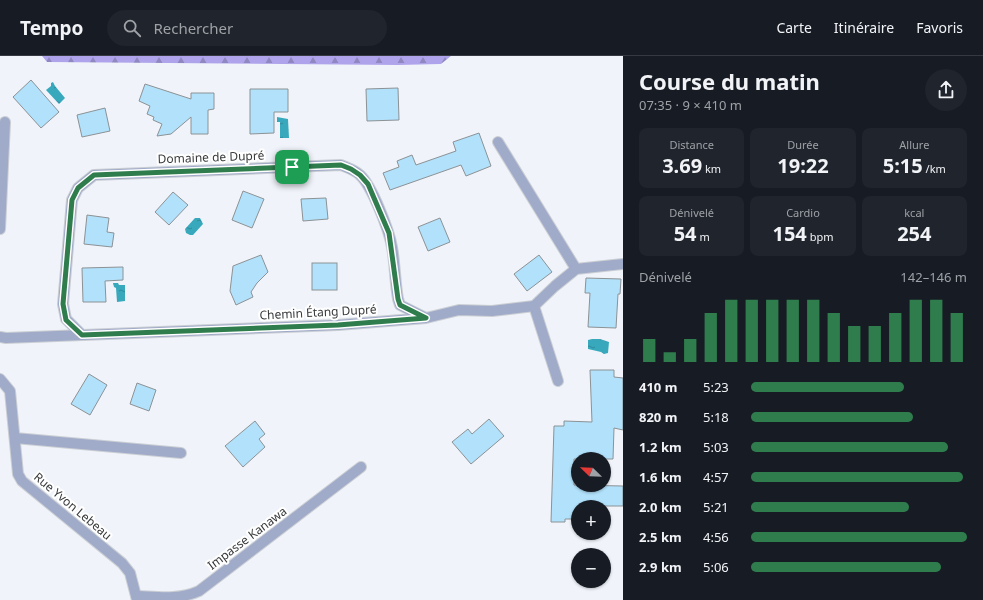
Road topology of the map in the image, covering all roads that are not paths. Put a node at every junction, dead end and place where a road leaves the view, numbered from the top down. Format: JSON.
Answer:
{"nodes":[{"id":1,"x":4,"y":122,"type":"dead end"},
{"id":2,"x":498,"y":142,"type":"dead end"},
{"id":3,"x":0,"y":230,"type":"edge"},
{"id":4,"x":623,"y":264,"type":"edge"},
{"id":5,"x":576,"y":269,"type":"junction"},
{"id":6,"x":534,"y":306,"type":"junction"},
{"id":7,"x":426,"y":318,"type":"junction"},
{"id":8,"x":82,"y":335,"type":"junction"},
{"id":9,"x":0,"y":337,"type":"edge"},
{"id":10,"x":0,"y":379,"type":"edge"},
{"id":11,"x":558,"y":381,"type":"dead end"},
{"id":12,"x":15,"y":438,"type":"junction"},
{"id":13,"x":181,"y":453,"type":"dead end"},
{"id":14,"x":361,"y":467,"type":"dead end"},
{"id":15,"x":137,"y":598,"type":"edge"}],
"edges":[{"from":1,"to":3,"type":"street"},
{"from":2,"to":5,"type":"street"},
{"from":4,"to":5,"type":"street"},
{"from":5,"to":6,"type":"street"},
{"from":6,"to":7,"type":"street","name":"Chemin Étang Dupré"},
{"from":6,"to":11,"type":"street"},
{"from":7,"to":8,"type":"street","name":"Chemin Étang Dupré"},
{"from":7,"to":8,"type":"street","name":"Domaine de Dupré"},
{"from":8,"to":9,"type":"street","name":"Chemin Étang Dupré"},
{"from":10,"to":12,"type":"street","name":"Rue Yvon Lebeau"},
{"from":12,"to":13,"type":"street"},
{"from":12,"to":15,"type":"street","name":"Rue Yvon Lebeau"},
{"from":14,"to":15,"type":"street","name":"Impasse Kanawa"}]}
